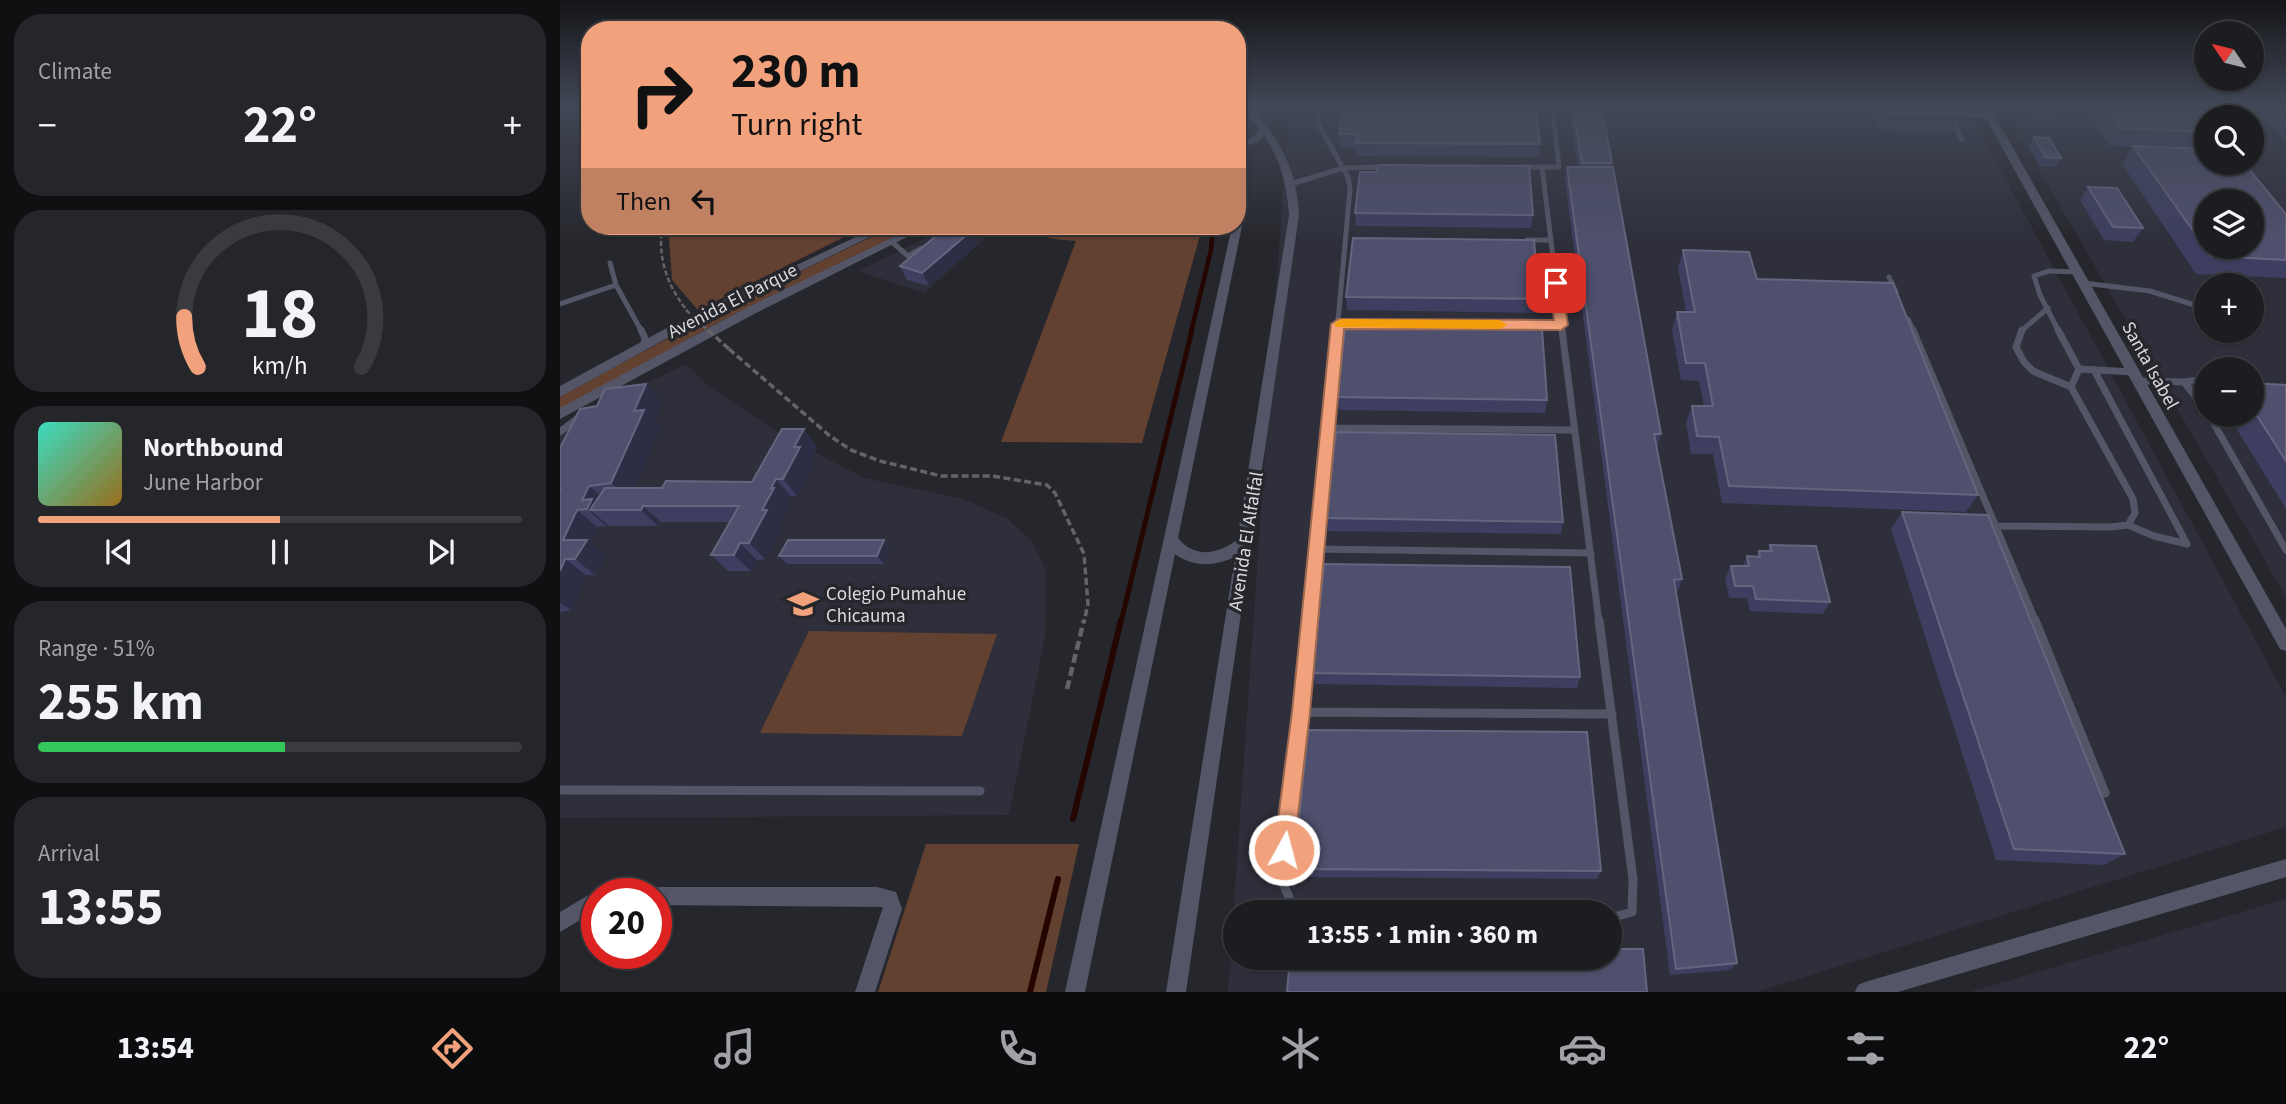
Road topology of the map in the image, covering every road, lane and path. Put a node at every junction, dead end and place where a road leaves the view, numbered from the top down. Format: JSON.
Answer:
{"nodes":[{"id":1,"x":1278,"y":150,"type":"edge"},
{"id":2,"x":1333,"y":150,"type":"edge"},
{"id":3,"x":1557,"y":150,"type":"edge"},
{"id":4,"x":2009,"y":150,"type":"edge"},
{"id":5,"x":1343,"y":167,"type":"junction"},
{"id":6,"x":1396,"y":167,"type":"edge"},
{"id":7,"x":1516,"y":167,"type":"edge"},
{"id":8,"x":1542,"y":167,"type":"junction"},
{"id":9,"x":1291,"y":184,"type":"junction"},
{"id":10,"x":661,"y":235,"type":"edge"},
{"id":11,"x":868,"y":235,"type":"edge"},
{"id":12,"x":906,"y":235,"type":"edge"},
{"id":13,"x":1235,"y":235,"type":"edge"},
{"id":14,"x":1344,"y":240,"type":"junction"},
{"id":15,"x":1358,"y":240,"type":"edge"},
{"id":16,"x":1523,"y":240,"type":"edge"},
{"id":17,"x":1551,"y":240,"type":"junction"},
{"id":18,"x":932,"y":241,"type":"edge"},
{"id":19,"x":892,"y":242,"type":"junction"},
{"id":20,"x":610,"y":263,"type":"dead end"},
{"id":21,"x":1889,"y":277,"type":"dead end"},
{"id":22,"x":2080,"y":278,"type":"junction"},
{"id":23,"x":616,"y":285,"type":"junction"},
{"id":24,"x":741,"y":296,"type":"junction"},
{"id":25,"x":1900,"y":302,"type":"edge"},
{"id":26,"x":560,"y":304,"type":"edge"},
{"id":27,"x":2194,"y":305,"type":"edge"},
{"id":28,"x":2048,"y":308,"type":"junction"},
{"id":29,"x":750,"y":311,"type":"junction"},
{"id":30,"x":1906,"y":315,"type":"edge"},
{"id":31,"x":1338,"y":324,"type":"junction"},
{"id":32,"x":1561,"y":325,"type":"junction"},
{"id":33,"x":644,"y":344,"type":"junction"},
{"id":34,"x":658,"y":360,"type":"junction"},
{"id":35,"x":2080,"y":369,"type":"junction"},
{"id":36,"x":2094,"y":370,"type":"junction"},
{"id":37,"x":2135,"y":376,"type":"junction"},
{"id":38,"x":2194,"y":381,"type":"edge"},
{"id":39,"x":2184,"y":382,"type":"junction"},
{"id":40,"x":2071,"y":387,"type":"junction"},
{"id":41,"x":560,"y":392,"type":"edge"},
{"id":42,"x":2194,"y":395,"type":"edge"},
{"id":43,"x":579,"y":404,"type":"junction"},
{"id":44,"x":560,"y":414,"type":"edge"},
{"id":45,"x":2216,"y":427,"type":"edge"},
{"id":46,"x":1326,"y":428,"type":"junction"},
{"id":47,"x":1573,"y":430,"type":"junction"},
{"id":48,"x":560,"y":432,"type":"edge"},
{"id":49,"x":2129,"y":525,"type":"junction"},
{"id":50,"x":1997,"y":526,"type":"junction"},
{"id":51,"x":1171,"y":540,"type":"junction"},
{"id":52,"x":1244,"y":543,"type":"junction"},
{"id":53,"x":1315,"y":549,"type":"junction"},
{"id":54,"x":2286,"y":550,"type":"edge"},
{"id":55,"x":1591,"y":553,"type":"junction"},
{"id":56,"x":2286,"y":644,"type":"edge"},
{"id":57,"x":1067,"y":689,"type":"dead end"},
{"id":58,"x":1301,"y":712,"type":"junction"},
{"id":59,"x":1612,"y":714,"type":"junction"},
{"id":60,"x":560,"y":790,"type":"edge"},
{"id":61,"x":980,"y":791,"type":"dead end"},
{"id":62,"x":2105,"y":793,"type":"dead end"},
{"id":63,"x":2286,"y":868,"type":"edge"},
{"id":64,"x":672,"y":896,"type":"edge"},
{"id":65,"x":1290,"y":900,"type":"edge"},
{"id":66,"x":581,"y":910,"type":"edge"},
{"id":67,"x":1622,"y":915,"type":"edge"},
{"id":68,"x":560,"y":922,"type":"edge"},
{"id":69,"x":560,"y":928,"type":"edge"},
{"id":70,"x":1888,"y":989,"type":"edge"},
{"id":71,"x":865,"y":992,"type":"edge"},
{"id":72,"x":1075,"y":992,"type":"edge"},
{"id":73,"x":1176,"y":992,"type":"edge"},
{"id":74,"x":1865,"y":992,"type":"edge"}],
"edges":[{"from":1,"to":9,"type":"street","name":"Avenida El Alfalfal"},
{"from":2,"to":5,"type":"lane"},
{"from":3,"to":8,"type":"lane"},
{"from":4,"to":22,"type":"street","name":"Santa Isabel"},
{"from":5,"to":6,"type":"lane"},
{"from":5,"to":9,"type":"lane"},
{"from":5,"to":14,"type":"lane"},
{"from":7,"to":8,"type":"lane"},
{"from":8,"to":17,"type":"lane"},
{"from":9,"to":52,"type":"street","name":"Avenida El Alfalfal"},
{"from":10,"to":57,"type":"path","bridge":true},
{"from":11,"to":24,"type":"street","name":"Avenida El Parque"},
{"from":12,"to":19,"type":"street","name":"Avenida El Parque"},
{"from":13,"to":51,"type":"street"},
{"from":14,"to":15,"type":"lane"},
{"from":14,"to":31,"type":"lane"},
{"from":16,"to":17,"type":"lane"},
{"from":17,"to":32,"type":"lane"},
{"from":18,"to":19,"type":"lane"},
{"from":19,"to":29,"type":"street","name":"Avenida El Parque"},
{"from":20,"to":23,"type":"lane"},
{"from":21,"to":25,"type":"lane"},
{"from":22,"to":27,"type":"lane"},
{"from":22,"to":28,"type":"lane"},
{"from":22,"to":37,"type":"street","name":"Santa Isabel"},
{"from":23,"to":26,"type":"lane"},
{"from":23,"to":33,"type":"lane"},
{"from":24,"to":29,"type":"street"},
{"from":24,"to":33,"type":"street","name":"Avenida El Parque"},
{"from":28,"to":35,"type":"lane"},
{"from":28,"to":40,"type":"lane"},
{"from":29,"to":34,"type":"street","name":"Avenida El Parque"},
{"from":30,"to":50,"type":"lane"},
{"from":31,"to":32,"type":"lane"},
{"from":31,"to":46,"type":"lane"},
{"from":32,"to":47,"type":"lane"},
{"from":33,"to":34,"type":"street"},
{"from":33,"to":41,"type":"street","name":"Avenida El Parque"},
{"from":34,"to":43,"type":"street","name":"Avenida El Parque"},
{"from":35,"to":36,"type":"lane"},
{"from":35,"to":40,"type":"lane"},
{"from":36,"to":37,"type":"lane"},
{"from":36,"to":49,"type":"lane"},
{"from":37,"to":39,"type":"lane"},
{"from":37,"to":56,"type":"street","name":"Santa Isabel"},
{"from":38,"to":39,"type":"lane"},
{"from":39,"to":42,"type":"lane"},
{"from":40,"to":49,"type":"lane"},
{"from":43,"to":44,"type":"street","name":"Avenida El Parque"},
{"from":43,"to":48,"type":"lane"},
{"from":45,"to":54,"type":"lane"},
{"from":46,"to":47,"type":"lane"},
{"from":46,"to":53,"type":"lane"},
{"from":47,"to":55,"type":"lane"},
{"from":49,"to":50,"type":"lane"},
{"from":50,"to":62,"type":"lane"},
{"from":51,"to":52,"type":"street"},
{"from":51,"to":72,"type":"street"},
{"from":52,"to":73,"type":"street","name":"Avenida El Alfalfal"},
{"from":53,"to":55,"type":"lane"},
{"from":53,"to":58,"type":"lane"},
{"from":55,"to":59,"type":"lane"},
{"from":58,"to":59,"type":"lane"},
{"from":58,"to":65,"type":"lane"},
{"from":59,"to":67,"type":"lane"},
{"from":60,"to":61,"type":"lane"},
{"from":63,"to":70,"type":"street"},
{"from":64,"to":71,"type":"street"},
{"from":66,"to":68,"type":"street"},
{"from":68,"to":69,"type":"street"},
{"from":70,"to":74,"type":"street"}]}
